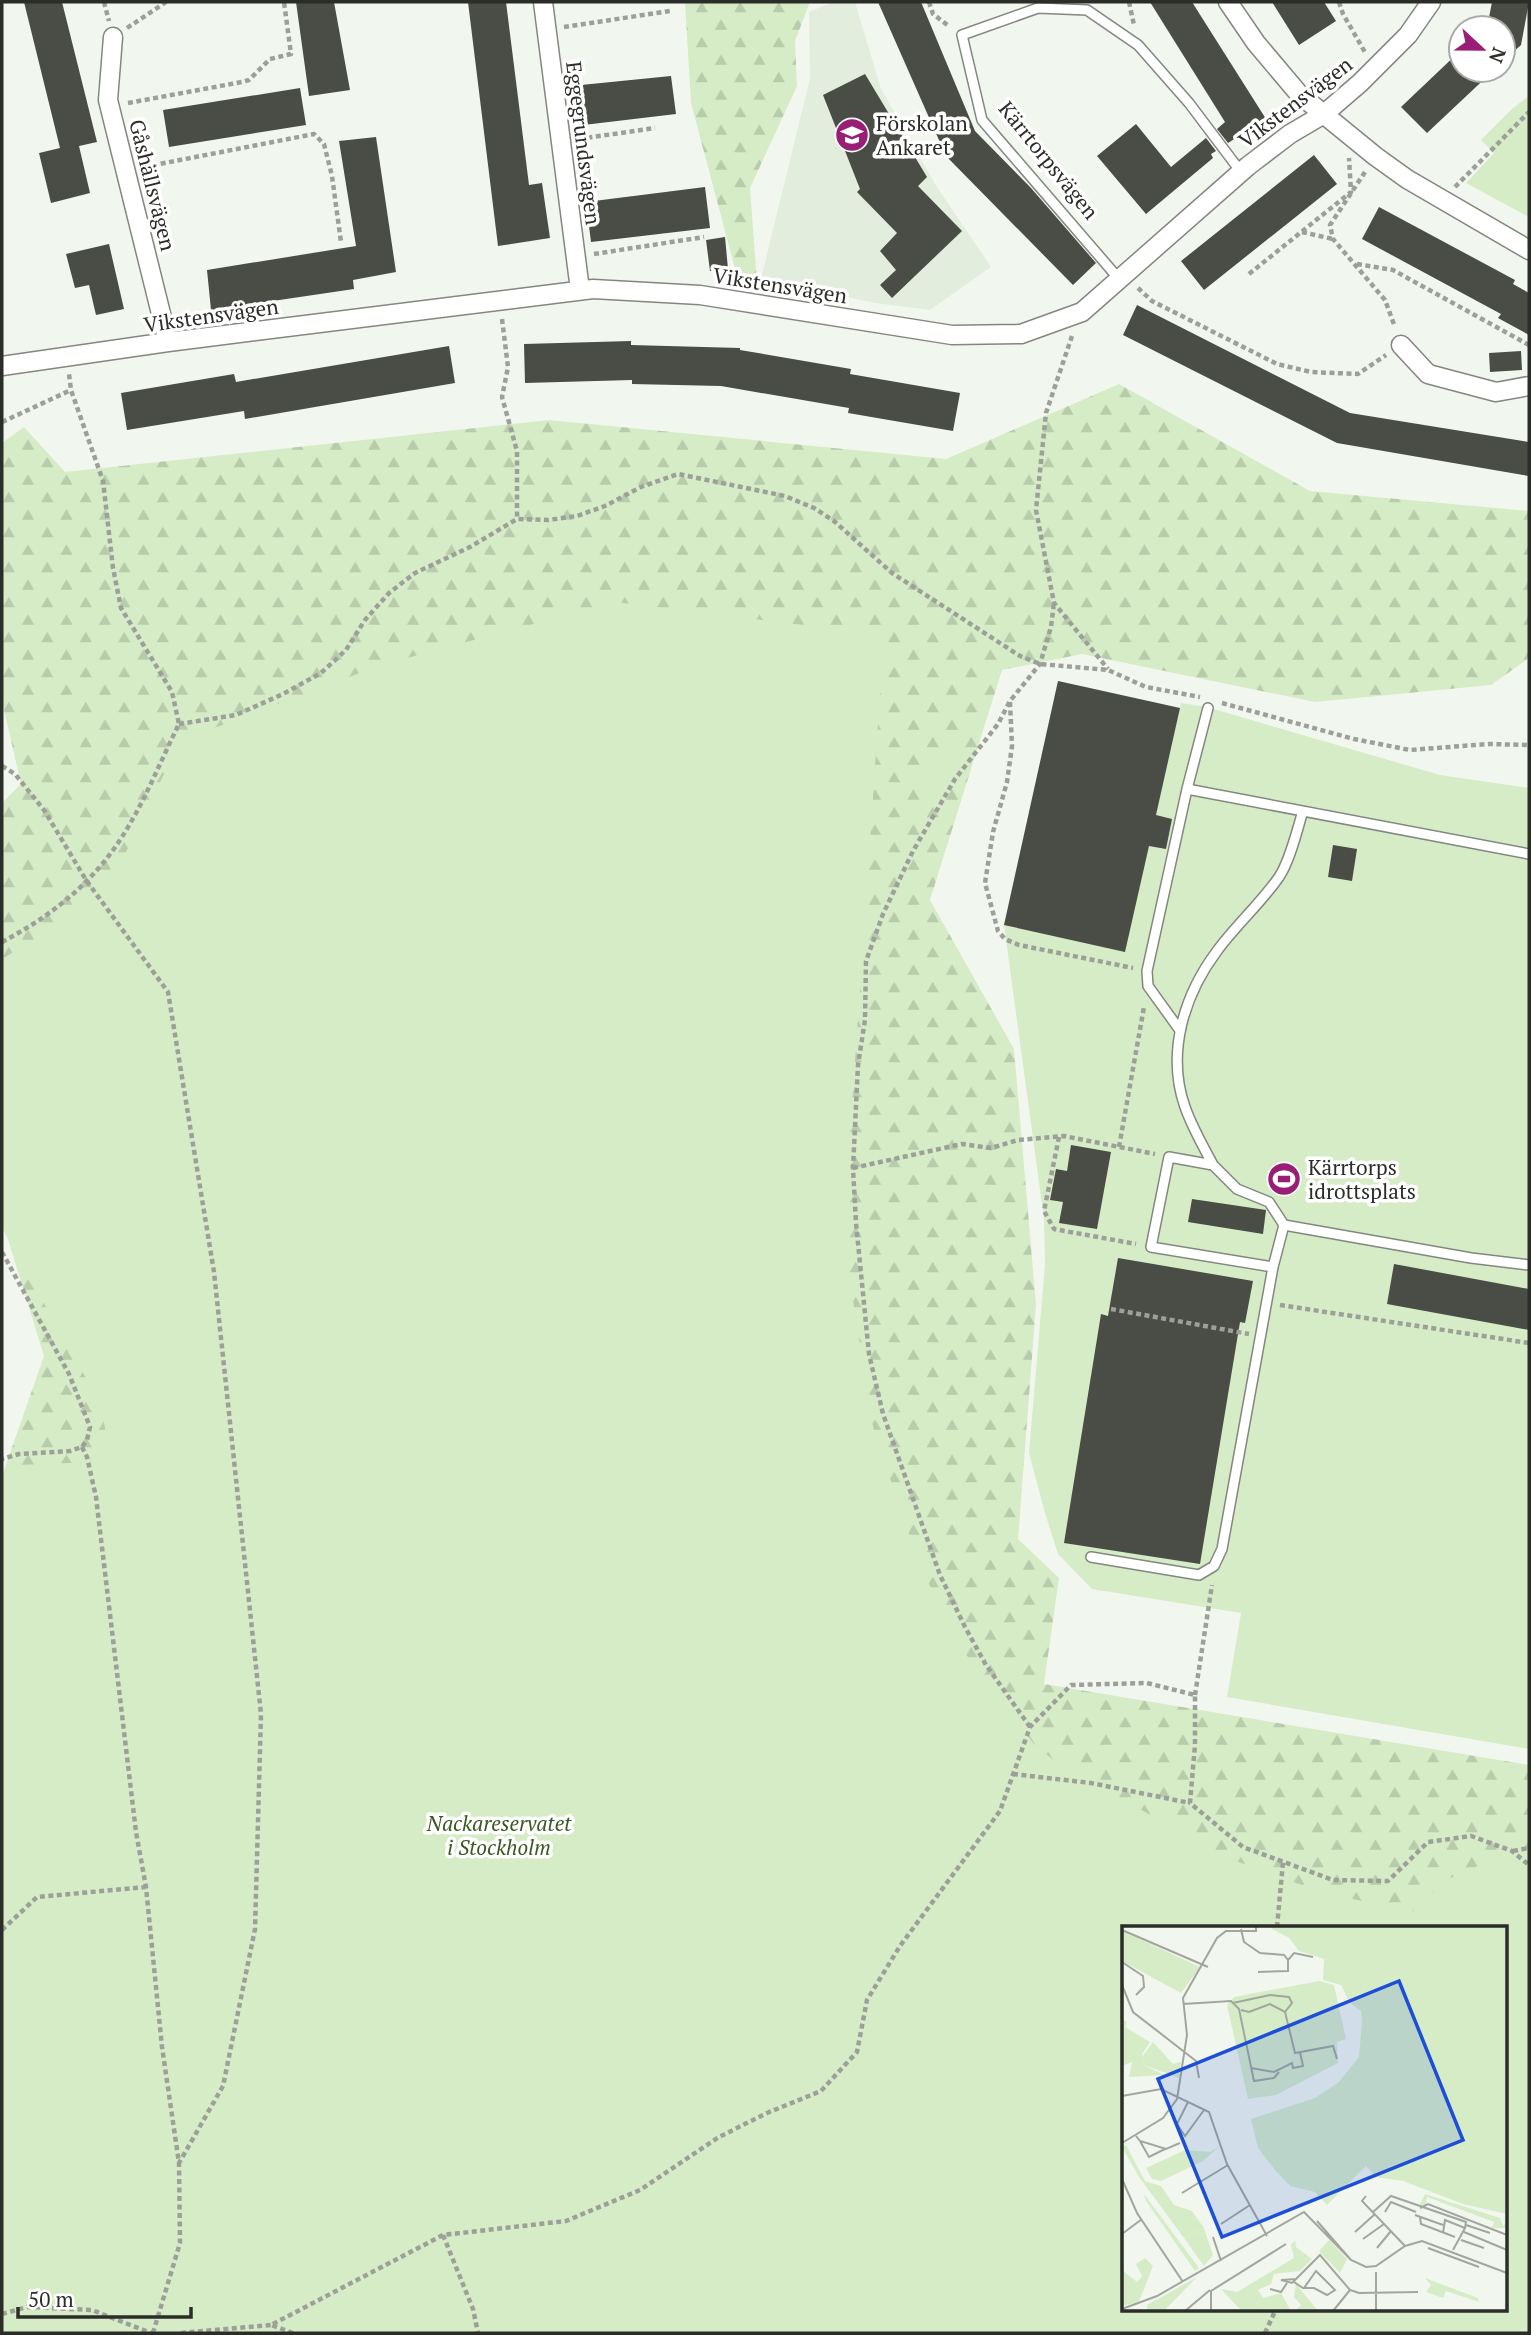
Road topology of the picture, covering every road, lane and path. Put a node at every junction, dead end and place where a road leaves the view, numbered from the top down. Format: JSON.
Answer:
{"nodes":[{"id":1,"x":166,"y":2,"type":"edge"},
{"id":2,"x":284,"y":2,"type":"edge"},
{"id":3,"x":543,"y":2,"type":"edge"},
{"id":4,"x":929,"y":2,"type":"edge"},
{"id":5,"x":1228,"y":2,"type":"edge"},
{"id":6,"x":1339,"y":2,"type":"edge"},
{"id":7,"x":1431,"y":2,"type":"edge"},
{"id":8,"x":670,"y":11,"type":"dead end"},
{"id":9,"x":546,"y":30,"type":"junction"},
{"id":10,"x":962,"y":36,"type":"junction"},
{"id":11,"x":113,"y":37,"type":"joint"},
{"id":12,"x":1375,"y":70,"type":"junction"},
{"id":13,"x":110,"y":107,"type":"junction"},
{"id":14,"x":1529,"y":112,"type":"edge"},
{"id":15,"x":1324,"y":114,"type":"junction"},
{"id":16,"x":655,"y":128,"type":"dead end"},
{"id":17,"x":561,"y":142,"type":"junction"},
{"id":18,"x":1375,"y":156,"type":"junction"},
{"id":19,"x":126,"y":170,"type":"junction"},
{"id":20,"x":1241,"y":172,"type":"junction"},
{"id":21,"x":1350,"y":172,"type":"dead end"},
{"id":22,"x":1351,"y":192,"type":"junction"},
{"id":23,"x":1444,"y":201,"type":"junction"},
{"id":24,"x":1301,"y":232,"type":"junction"},
{"id":25,"x":705,"y":237,"type":"dead end"},
{"id":26,"x":1333,"y":239,"type":"junction"},
{"id":27,"x":341,"y":242,"type":"dead end"},
{"id":28,"x":1529,"y":250,"type":"edge"},
{"id":29,"x":576,"y":256,"type":"junction"},
{"id":30,"x":1357,"y":264,"type":"junction"},
{"id":31,"x":1249,"y":274,"type":"dead end"},
{"id":32,"x":1119,"y":279,"type":"junction"},
{"id":33,"x":580,"y":290,"type":"junction"},
{"id":34,"x":500,"y":301,"type":"junction"},
{"id":35,"x":1152,"y":301,"type":"dead end"},
{"id":36,"x":1082,"y":312,"type":"junction"},
{"id":37,"x":168,"y":342,"type":"junction"},
{"id":38,"x":1401,"y":345,"type":"junction"},
{"id":39,"x":1529,"y":345,"type":"edge"},
{"id":40,"x":65,"y":358,"type":"junction"},
{"id":41,"x":2,"y":366,"type":"edge"},
{"id":42,"x":1529,"y":386,"type":"edge"},
{"id":43,"x":71,"y":390,"type":"junction"},
{"id":44,"x":2,"y":422,"type":"edge"},
{"id":45,"x":517,"y":519,"type":"junction"},
{"id":46,"x":1054,"y":603,"type":"junction"},
{"id":47,"x":1040,"y":664,"type":"junction"},
{"id":48,"x":1108,"y":670,"type":"junction"},
{"id":49,"x":1010,"y":701,"type":"junction"},
{"id":50,"x":1208,"y":708,"type":"dead end"},
{"id":51,"x":179,"y":724,"type":"junction"},
{"id":52,"x":1529,"y":745,"type":"edge"},
{"id":53,"x":2,"y":766,"type":"edge"},
{"id":54,"x":1188,"y":789,"type":"junction"},
{"id":55,"x":1303,"y":811,"type":"junction"},
{"id":56,"x":1529,"y":853,"type":"edge"},
{"id":57,"x":86,"y":880,"type":"junction"},
{"id":58,"x":2,"y":942,"type":"edge"},
{"id":59,"x":1147,"y":971,"type":"junction"},
{"id":60,"x":1148,"y":986,"type":"junction"},
{"id":61,"x":1179,"y":1028,"type":"junction"},
{"id":62,"x":1059,"y":1137,"type":"junction"},
{"id":63,"x":1119,"y":1147,"type":"junction"},
{"id":64,"x":1169,"y":1157,"type":"junction"},
{"id":65,"x":1213,"y":1165,"type":"junction"},
{"id":66,"x":853,"y":1168,"type":"junction"},
{"id":67,"x":1284,"y":1225,"type":"junction"},
{"id":68,"x":1151,"y":1247,"type":"junction"},
{"id":69,"x":2,"y":1252,"type":"edge"},
{"id":70,"x":1529,"y":1265,"type":"edge"},
{"id":71,"x":1273,"y":1267,"type":"junction"},
{"id":72,"x":1266,"y":1302,"type":"junction"},
{"id":73,"x":1111,"y":1309,"type":"dead end"},
{"id":74,"x":1260,"y":1336,"type":"junction"},
{"id":75,"x":1529,"y":1343,"type":"edge"},
{"id":76,"x":82,"y":1447,"type":"junction"},
{"id":77,"x":2,"y":1459,"type":"edge"},
{"id":78,"x":1091,"y":1557,"type":"dead end"},
{"id":79,"x":1214,"y":1566,"type":"junction"},
{"id":80,"x":1195,"y":1695,"type":"junction"},
{"id":81,"x":1030,"y":1727,"type":"junction"},
{"id":82,"x":1013,"y":1774,"type":"junction"},
{"id":83,"x":1190,"y":1802,"type":"junction"},
{"id":84,"x":1529,"y":1848,"type":"edge"},
{"id":85,"x":1512,"y":1851,"type":"junction"},
{"id":86,"x":1283,"y":1862,"type":"junction"},
{"id":87,"x":1529,"y":1865,"type":"edge"},
{"id":88,"x":146,"y":1887,"type":"junction"},
{"id":89,"x":1277,"y":1926,"type":"edge"},
{"id":90,"x":2,"y":1930,"type":"edge"},
{"id":91,"x":179,"y":2163,"type":"junction"},
{"id":92,"x":443,"y":2235,"type":"junction"},
{"id":93,"x":1276,"y":2310,"type":"edge"},
{"id":94,"x":2,"y":2314,"type":"edge"},
{"id":95,"x":271,"y":2325,"type":"junction"},
{"id":96,"x":152,"y":2333,"type":"edge"},
{"id":97,"x":181,"y":2333,"type":"edge"},
{"id":98,"x":293,"y":2333,"type":"edge"},
{"id":99,"x":478,"y":2333,"type":"edge"},
{"id":100,"x":1265,"y":2333,"type":"edge"}],
"edges":[{"from":1,"to":11,"type":"path"},
{"from":2,"to":13,"type":"path"},
{"from":3,"to":9,"type":"street","name":"Eggegrundsvägen"},
{"from":4,"to":10,"type":"path"},
{"from":5,"to":15,"type":"street"},
{"from":6,"to":12,"type":"path"},
{"from":7,"to":12,"type":"street","name":"Vikstensvägen"},
{"from":8,"to":9,"type":"path"},
{"from":9,"to":17,"type":"street","name":"Eggegrundsvägen"},
{"from":10,"to":20,"type":"lane"},
{"from":10,"to":32,"type":"lane","name":"Kärrtorpsvägen"},
{"from":11,"to":13,"type":"street","name":"Gåshällsvägen"},
{"from":12,"to":15,"type":"street","name":"Vikstensvägen"},
{"from":13,"to":19,"type":"street","name":"Gåshällsvägen"},
{"from":14,"to":23,"type":"path"},
{"from":15,"to":18,"type":"street"},
{"from":15,"to":20,"type":"street","name":"Vikstensvägen"},
{"from":16,"to":17,"type":"path"},
{"from":17,"to":29,"type":"street","name":"Eggegrundsvägen"},
{"from":18,"to":22,"type":"path"},
{"from":18,"to":23,"type":"street"},
{"from":19,"to":27,"type":"path"},
{"from":19,"to":37,"type":"street","name":"Gåshällsvägen"},
{"from":20,"to":32,"type":"street","name":"Vikstensvägen"},
{"from":21,"to":22,"type":"path"},
{"from":22,"to":24,"type":"path"},
{"from":22,"to":26,"type":"path"},
{"from":23,"to":28,"type":"street"},
{"from":24,"to":26,"type":"path"},
{"from":24,"to":31,"type":"path"},
{"from":25,"to":29,"type":"path"},
{"from":26,"to":30,"type":"path"},
{"from":29,"to":33,"type":"street","name":"Eggegrundsvägen"},
{"from":30,"to":38,"type":"path"},
{"from":30,"to":39,"type":"path"},
{"from":32,"to":36,"type":"street","name":"Vikstensvägen"},
{"from":33,"to":34,"type":"street","name":"Vikstensvägen"},
{"from":33,"to":36,"type":"street","name":"Vikstensvägen"},
{"from":34,"to":37,"type":"street","name":"Vikstensvägen"},
{"from":34,"to":45,"type":"path"},
{"from":35,"to":38,"type":"path"},
{"from":36,"to":46,"type":"path"},
{"from":37,"to":40,"type":"street","name":"Vikstensvägen"},
{"from":38,"to":42,"type":"street"},
{"from":40,"to":41,"type":"street","name":"Vikstensvägen"},
{"from":40,"to":43,"type":"path"},
{"from":43,"to":44,"type":"path"},
{"from":43,"to":51,"type":"path"},
{"from":45,"to":47,"type":"path"},
{"from":45,"to":51,"type":"path"},
{"from":46,"to":47,"type":"path"},
{"from":46,"to":48,"type":"path"},
{"from":47,"to":48,"type":"path"},
{"from":47,"to":49,"type":"path"},
{"from":48,"to":52,"type":"path"},
{"from":49,"to":59,"type":"path"},
{"from":49,"to":66,"type":"path"},
{"from":50,"to":54,"type":"lane"},
{"from":51,"to":57,"type":"path"},
{"from":53,"to":57,"type":"path"},
{"from":54,"to":55,"type":"lane"},
{"from":54,"to":59,"type":"lane"},
{"from":55,"to":56,"type":"lane"},
{"from":55,"to":61,"type":"lane"},
{"from":57,"to":58,"type":"path"},
{"from":57,"to":91,"type":"path"},
{"from":59,"to":60,"type":"lane"},
{"from":60,"to":61,"type":"lane"},
{"from":60,"to":63,"type":"path"},
{"from":61,"to":65,"type":"lane"},
{"from":62,"to":63,"type":"path"},
{"from":62,"to":66,"type":"path"},
{"from":62,"to":68,"type":"path"},
{"from":63,"to":64,"type":"path"},
{"from":64,"to":65,"type":"lane"},
{"from":64,"to":68,"type":"lane"},
{"from":65,"to":67,"type":"lane"},
{"from":66,"to":81,"type":"path"},
{"from":67,"to":70,"type":"lane"},
{"from":67,"to":71,"type":"lane"},
{"from":68,"to":71,"type":"lane"},
{"from":69,"to":76,"type":"path"},
{"from":71,"to":72,"type":"lane"},
{"from":72,"to":74,"type":"lane"},
{"from":72,"to":75,"type":"path"},
{"from":73,"to":74,"type":"path"},
{"from":74,"to":79,"type":"lane"},
{"from":76,"to":77,"type":"path"},
{"from":76,"to":88,"type":"path"},
{"from":78,"to":79,"type":"lane"},
{"from":79,"to":80,"type":"path"},
{"from":80,"to":81,"type":"path"},
{"from":80,"to":83,"type":"path"},
{"from":81,"to":82,"type":"path"},
{"from":82,"to":83,"type":"path"},
{"from":82,"to":92,"type":"path"},
{"from":83,"to":86,"type":"path"},
{"from":84,"to":85,"type":"path"},
{"from":85,"to":86,"type":"path"},
{"from":85,"to":87,"type":"path"},
{"from":86,"to":89,"type":"path"},
{"from":88,"to":90,"type":"path"},
{"from":88,"to":91,"type":"path"},
{"from":91,"to":96,"type":"path"},
{"from":92,"to":95,"type":"path"},
{"from":92,"to":99,"type":"path"},
{"from":93,"to":100,"type":"path"},
{"from":94,"to":96,"type":"path"},
{"from":95,"to":97,"type":"path"},
{"from":95,"to":98,"type":"path"}]}
